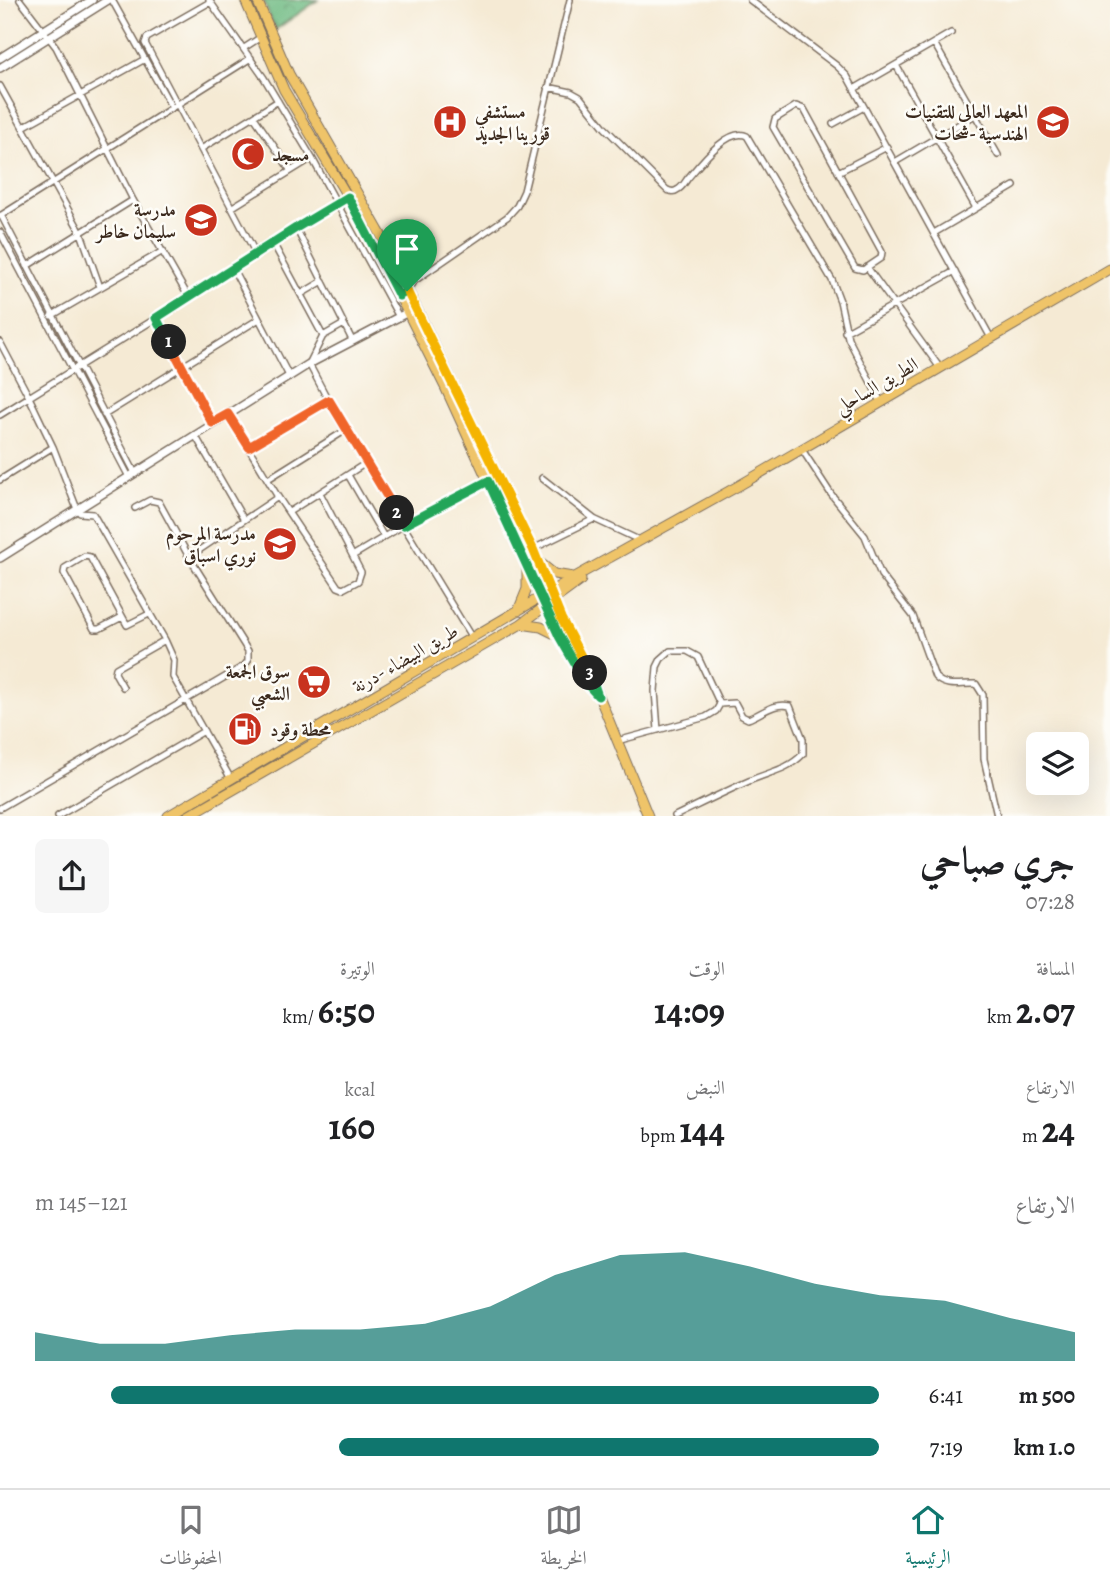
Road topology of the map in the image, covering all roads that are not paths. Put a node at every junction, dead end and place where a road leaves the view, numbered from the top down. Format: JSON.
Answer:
{"nodes":[{"id":1,"x":20,"y":0,"type":"edge"},
{"id":2,"x":110,"y":0,"type":"edge"},
{"id":3,"x":245,"y":0,"type":"edge"},
{"id":4,"x":257,"y":0,"type":"edge"},
{"id":5,"x":570,"y":0,"type":"edge"},
{"id":6,"x":750,"y":0,"type":"edge"},
{"id":7,"x":209,"y":1,"type":"edge"},
{"id":8,"x":95,"y":2,"type":"edge"},
{"id":9,"x":951,"y":33,"type":"dead end"},
{"id":10,"x":47,"y":34,"type":"junction"},
{"id":11,"x":261,"y":37,"type":"junction"},
{"id":12,"x":934,"y":43,"type":"junction"},
{"id":13,"x":244,"y":48,"type":"junction"},
{"id":14,"x":0,"y":58,"type":"edge"},
{"id":15,"x":251,"y":58,"type":"junction"},
{"id":16,"x":145,"y":59,"type":"junction"},
{"id":17,"x":896,"y":65,"type":"junction"},
{"id":18,"x":0,"y":68,"type":"edge"},
{"id":19,"x":0,"y":86,"type":"edge"},
{"id":20,"x":548,"y":87,"type":"junction"},
{"id":21,"x":855,"y":89,"type":"junction"},
{"id":22,"x":81,"y":95,"type":"junction"},
{"id":23,"x":278,"y":101,"type":"junction"},
{"id":24,"x":175,"y":107,"type":"junction"},
{"id":25,"x":864,"y":107,"type":"junction"},
{"id":26,"x":975,"y":115,"type":"junction"},
{"id":27,"x":254,"y":117,"type":"junction"},
{"id":28,"x":833,"y":124,"type":"dead end"},
{"id":29,"x":23,"y":127,"type":"junction"},
{"id":30,"x":936,"y":138,"type":"junction"},
{"id":31,"x":887,"y":147,"type":"junction"},
{"id":32,"x":109,"y":149,"type":"junction"},
{"id":33,"x":201,"y":149,"type":"junction"},
{"id":34,"x":998,"y":155,"type":"dead end"},
{"id":35,"x":312,"y":158,"type":"junction"},
{"id":36,"x":895,"y":162,"type":"junction"},
{"id":37,"x":291,"y":171,"type":"junction"},
{"id":38,"x":838,"y":172,"type":"junction"},
{"id":39,"x":54,"y":184,"type":"junction"},
{"id":40,"x":1014,"y":186,"type":"dead end"},
{"id":41,"x":348,"y":197,"type":"junction"},
{"id":42,"x":133,"y":200,"type":"junction"},
{"id":43,"x":338,"y":203,"type":"junction"},
{"id":44,"x":231,"y":208,"type":"junction"},
{"id":45,"x":976,"y":208,"type":"junction"},
{"id":46,"x":0,"y":215,"type":"edge"},
{"id":47,"x":296,"y":228,"type":"junction"},
{"id":48,"x":0,"y":232,"type":"edge"},
{"id":49,"x":81,"y":233,"type":"junction"},
{"id":50,"x":934,"y":233,"type":"junction"},
{"id":51,"x":273,"y":243,"type":"junction"},
{"id":52,"x":163,"y":251,"type":"junction"},
{"id":53,"x":256,"y":254,"type":"junction"},
{"id":54,"x":27,"y":266,"type":"junction"},
{"id":55,"x":867,"y":267,"type":"junction"},
{"id":56,"x":233,"y":269,"type":"junction"},
{"id":57,"x":955,"y":271,"type":"junction"},
{"id":58,"x":1109,"y":272,"type":"edge"},
{"id":59,"x":323,"y":281,"type":"junction"},
{"id":60,"x":100,"y":287,"type":"junction"},
{"id":61,"x":403,"y":293,"type":"junction"},
{"id":62,"x":301,"y":294,"type":"junction"},
{"id":63,"x":189,"y":298,"type":"junction"},
{"id":64,"x":893,"y":305,"type":"junction"},
{"id":65,"x":416,"y":308,"type":"junction"},
{"id":66,"x":53,"y":315,"type":"junction"},
{"id":67,"x":403,"y":315,"type":"junction"},
{"id":68,"x":156,"y":318,"type":"junction"},
{"id":69,"x":259,"y":318,"type":"junction"},
{"id":70,"x":46,"y":319,"type":"junction"},
{"id":71,"x":344,"y":324,"type":"junction"},
{"id":72,"x":845,"y":332,"type":"junction"},
{"id":73,"x":323,"y":336,"type":"junction"},
{"id":74,"x":991,"y":338,"type":"junction"},
{"id":75,"x":352,"y":340,"type":"junction"},
{"id":76,"x":0,"y":344,"type":"edge"},
{"id":77,"x":309,"y":364,"type":"junction"},
{"id":78,"x":182,"y":365,"type":"junction"},
{"id":79,"x":80,"y":367,"type":"junction"},
{"id":80,"x":940,"y":368,"type":"junction"},
{"id":81,"x":73,"y":370,"type":"junction"},
{"id":82,"x":289,"y":376,"type":"junction"},
{"id":83,"x":29,"y":397,"type":"junction"},
{"id":84,"x":329,"y":400,"type":"junction"},
{"id":85,"x":881,"y":402,"type":"junction"},
{"id":86,"x":228,"y":414,"type":"junction"},
{"id":87,"x":0,"y":415,"type":"edge"},
{"id":88,"x":104,"y":415,"type":"junction"},
{"id":89,"x":98,"y":419,"type":"junction"},
{"id":90,"x":212,"y":423,"type":"junction"},
{"id":91,"x":346,"y":430,"type":"junction"},
{"id":92,"x":195,"y":435,"type":"junction"},
{"id":93,"x":53,"y":447,"type":"junction"},
{"id":94,"x":249,"y":447,"type":"junction"},
{"id":95,"x":801,"y":448,"type":"junction"},
{"id":96,"x":366,"y":463,"type":"junction"},
{"id":97,"x":132,"y":475,"type":"junction"},
{"id":98,"x":348,"y":475,"type":"junction"},
{"id":99,"x":542,"y":478,"type":"dead end"},
{"id":100,"x":268,"y":479,"type":"junction"},
{"id":101,"x":0,"y":480,"type":"edge"},
{"id":102,"x":488,"y":481,"type":"junction"},
{"id":103,"x":320,"y":492,"type":"junction"},
{"id":104,"x":278,"y":497,"type":"junction"},
{"id":105,"x":135,"y":508,"type":"dead end"},
{"id":106,"x":77,"y":509,"type":"junction"},
{"id":107,"x":289,"y":512,"type":"junction"},
{"id":108,"x":594,"y":519,"type":"junction"},
{"id":109,"x":243,"y":520,"type":"junction"},
{"id":110,"x":404,"y":525,"type":"junction"},
{"id":111,"x":660,"y":530,"type":"junction"},
{"id":112,"x":384,"y":537,"type":"junction"},
{"id":113,"x":640,"y":541,"type":"junction"},
{"id":114,"x":533,"y":549,"type":"junction"},
{"id":115,"x":354,"y":555,"type":"junction"},
{"id":116,"x":189,"y":557,"type":"junction"},
{"id":117,"x":0,"y":558,"type":"edge"},
{"id":118,"x":538,"y":561,"type":"junction"},
{"id":119,"x":527,"y":566,"type":"junction"},
{"id":120,"x":575,"y":577,"type":"junction"},
{"id":121,"x":552,"y":596,"type":"junction"},
{"id":122,"x":541,"y":597,"type":"junction"},
{"id":123,"x":546,"y":607,"type":"junction"},
{"id":124,"x":518,"y":611,"type":"junction"},
{"id":125,"x":149,"y":614,"type":"junction"},
{"id":126,"x":122,"y":617,"type":"junction"},
{"id":127,"x":521,"y":624,"type":"junction"},
{"id":128,"x":559,"y":636,"type":"junction"},
{"id":129,"x":473,"y":639,"type":"junction"},
{"id":130,"x":165,"y":640,"type":"junction"},
{"id":131,"x":123,"y":687,"type":"dead end"},
{"id":132,"x":598,"y":696,"type":"junction"},
{"id":133,"x":187,"y":699,"type":"junction"},
{"id":134,"x":720,"y":704,"type":"junction"},
{"id":135,"x":658,"y":730,"type":"junction"},
{"id":136,"x":204,"y":731,"type":"junction"},
{"id":137,"x":617,"y":741,"type":"junction"},
{"id":138,"x":231,"y":779,"type":"junction"},
{"id":139,"x":0,"y":808,"type":"edge"},
{"id":140,"x":58,"y":816,"type":"edge"},
{"id":141,"x":168,"y":816,"type":"edge"},
{"id":142,"x":188,"y":816,"type":"edge"},
{"id":143,"x":648,"y":816,"type":"edge"},
{"id":144,"x":675,"y":816,"type":"edge"},
{"id":145,"x":996,"y":816,"type":"edge"}],
"edges":[{"from":1,"to":10,"type":"street"},
{"from":2,"to":8,"type":"street"},
{"from":2,"to":16,"type":"street"},
{"from":3,"to":11,"type":"main road"},
{"from":4,"to":61,"type":"main road"},
{"from":5,"to":20,"type":"street"},
{"from":6,"to":21,"type":"street"},
{"from":7,"to":13,"type":"street"},
{"from":7,"to":24,"type":"street"},
{"from":8,"to":10,"type":"street"},
{"from":9,"to":12,"type":"street"},
{"from":10,"to":14,"type":"street"},
{"from":10,"to":18,"type":"street"},
{"from":10,"to":22,"type":"street"},
{"from":11,"to":13,"type":"street"},
{"from":11,"to":41,"type":"main road"},
{"from":12,"to":17,"type":"street"},
{"from":12,"to":26,"type":"street"},
{"from":13,"to":15,"type":"street"},
{"from":15,"to":23,"type":"street"},
{"from":15,"to":24,"type":"street"},
{"from":16,"to":22,"type":"street"},
{"from":16,"to":24,"type":"street"},
{"from":17,"to":21,"type":"street"},
{"from":17,"to":30,"type":"street"},
{"from":19,"to":29,"type":"street"},
{"from":20,"to":61,"type":"street"},
{"from":20,"to":72,"type":"street"},
{"from":21,"to":25,"type":"street"},
{"from":22,"to":29,"type":"street"},
{"from":22,"to":32,"type":"street"},
{"from":23,"to":27,"type":"street"},
{"from":23,"to":35,"type":"street"},
{"from":24,"to":32,"type":"street"},
{"from":24,"to":33,"type":"street"},
{"from":25,"to":28,"type":"street"},
{"from":25,"to":31,"type":"street"},
{"from":26,"to":30,"type":"street"},
{"from":26,"to":34,"type":"street"},
{"from":27,"to":33,"type":"street"},
{"from":27,"to":37,"type":"street"},
{"from":29,"to":39,"type":"street"},
{"from":30,"to":36,"type":"street"},
{"from":30,"to":45,"type":"street"},
{"from":31,"to":36,"type":"street"},
{"from":31,"to":38,"type":"street"},
{"from":32,"to":39,"type":"street"},
{"from":32,"to":42,"type":"street"},
{"from":33,"to":44,"type":"street"},
{"from":35,"to":37,"type":"street"},
{"from":35,"to":43,"type":"street"},
{"from":36,"to":50,"type":"street"},
{"from":37,"to":44,"type":"street"},
{"from":38,"to":55,"type":"street"},
{"from":38,"to":55,"type":"street"},
{"from":39,"to":46,"type":"street"},
{"from":39,"to":49,"type":"street"},
{"from":40,"to":45,"type":"street"},
{"from":41,"to":43,"type":"street"},
{"from":41,"to":61,"type":"main road"},
{"from":42,"to":49,"type":"street"},
{"from":42,"to":52,"type":"street"},
{"from":43,"to":47,"type":"street"},
{"from":43,"to":67,"type":"street"},
{"from":44,"to":53,"type":"street"},
{"from":45,"to":50,"type":"street"},
{"from":46,"to":54,"type":"street"},
{"from":47,"to":51,"type":"street"},
{"from":47,"to":59,"type":"street"},
{"from":48,"to":70,"type":"street"},
{"from":49,"to":54,"type":"street"},
{"from":49,"to":60,"type":"street"},
{"from":50,"to":57,"type":"street"},
{"from":51,"to":53,"type":"street"},
{"from":51,"to":62,"type":"street"},
{"from":52,"to":60,"type":"street"},
{"from":52,"to":63,"type":"street"},
{"from":53,"to":56,"type":"street"},
{"from":54,"to":66,"type":"street"},
{"from":55,"to":64,"type":"street"},
{"from":56,"to":63,"type":"street"},
{"from":56,"to":69,"type":"street"},
{"from":57,"to":64,"type":"street"},
{"from":57,"to":74,"type":"street"},
{"from":58,"to":74,"type":"main road","name":"الطريق الساحلي"},
{"from":59,"to":62,"type":"street"},
{"from":59,"to":71,"type":"street"},
{"from":60,"to":66,"type":"street"},
{"from":61,"to":65,"type":"main road"},
{"from":61,"to":67,"type":"main road"},
{"from":62,"to":73,"type":"street"},
{"from":63,"to":68,"type":"street"},
{"from":64,"to":72,"type":"street"},
{"from":64,"to":80,"type":"street"},
{"from":65,"to":67,"type":"street"},
{"from":65,"to":114,"type":"main road"},
{"from":66,"to":70,"type":"street"},
{"from":66,"to":79,"type":"street"},
{"from":67,"to":75,"type":"street"},
{"from":67,"to":102,"type":"main road"},
{"from":68,"to":78,"type":"street"},
{"from":68,"to":79,"type":"street"},
{"from":69,"to":78,"type":"street"},
{"from":69,"to":82,"type":"street"},
{"from":70,"to":81,"type":"street"},
{"from":71,"to":73,"type":"street"},
{"from":71,"to":75,"type":"street"},
{"from":72,"to":85,"type":"street"},
{"from":73,"to":77,"type":"street"},
{"from":74,"to":80,"type":"main road","name":"الطريق الساحلي"},
{"from":75,"to":77,"type":"street"},
{"from":76,"to":83,"type":"street"},
{"from":77,"to":82,"type":"street"},
{"from":77,"to":84,"type":"street"},
{"from":78,"to":88,"type":"street"},
{"from":78,"to":90,"type":"street"},
{"from":79,"to":81,"type":"street"},
{"from":79,"to":88,"type":"street"},
{"from":80,"to":85,"type":"main road","name":"الطريق الساحلي"},
{"from":81,"to":83,"type":"street"},
{"from":81,"to":89,"type":"street"},
{"from":82,"to":86,"type":"street"},
{"from":83,"to":87,"type":"street"},
{"from":83,"to":93,"type":"street"},
{"from":84,"to":91,"type":"street"},
{"from":84,"to":94,"type":"street"},
{"from":85,"to":95,"type":"main road","name":"الطريق الساحلي"},
{"from":86,"to":90,"type":"street"},
{"from":86,"to":94,"type":"street"},
{"from":88,"to":89,"type":"street"},
{"from":88,"to":97,"type":"street"},
{"from":89,"to":97,"type":"street"},
{"from":90,"to":92,"type":"street"},
{"from":91,"to":96,"type":"street"},
{"from":91,"to":100,"type":"street"},
{"from":92,"to":97,"type":"street"},
{"from":92,"to":109,"type":"street"},
{"from":93,"to":101,"type":"street"},
{"from":93,"to":106,"type":"street"},
{"from":94,"to":100,"type":"street"},
{"from":95,"to":111,"type":"main road","name":"الطريق الساحلي"},
{"from":95,"to":145,"type":"street"},
{"from":96,"to":98,"type":"street"},
{"from":96,"to":110,"type":"street"},
{"from":97,"to":106,"type":"street"},
{"from":98,"to":103,"type":"street"},
{"from":98,"to":112,"type":"street"},
{"from":99,"to":108,"type":"street"},
{"from":100,"to":104,"type":"street"},
{"from":102,"to":110,"type":"street"},
{"from":102,"to":119,"type":"main road"},
{"from":103,"to":107,"type":"street"},
{"from":103,"to":115,"type":"street"},
{"from":104,"to":107,"type":"street"},
{"from":104,"to":109,"type":"street"},
{"from":105,"to":116,"type":"street"},
{"from":106,"to":117,"type":"street"},
{"from":106,"to":125,"type":"street"},
{"from":107,"to":115,"type":"street"},
{"from":108,"to":113,"type":"street"},
{"from":108,"to":114,"type":"street"},
{"from":109,"to":116,"type":"street"},
{"from":110,"to":112,"type":"street"},
{"from":110,"to":129,"type":"street"},
{"from":111,"to":113,"type":"main road","name":"طريق البيضاء -درنة"},
{"from":111,"to":121,"type":"main road"},
{"from":112,"to":115,"type":"street"},
{"from":113,"to":120,"type":"main road","name":"طريق البيضاء -درنة"},
{"from":114,"to":118,"type":"main road"},
{"from":116,"to":133,"type":"street"},
{"from":118,"to":120,"type":"main road"},
{"from":118,"to":121,"type":"main road"},
{"from":119,"to":122,"type":"main road"},
{"from":119,"to":124,"type":"main road"},
{"from":120,"to":121,"type":"main road","name":"طريق البيضاء -درنة"},
{"from":121,"to":122,"type":"main road","name":"طريق البيضاء -درنة"},
{"from":121,"to":123,"type":"main road","name":"طريق البيضاء -درنة"},
{"from":121,"to":132,"type":"main road"},
{"from":122,"to":123,"type":"main road"},
{"from":122,"to":124,"type":"main road","name":"طريق البيضاء -درنة"},
{"from":123,"to":127,"type":"main road","name":"طريق البيضاء -درنة"},
{"from":123,"to":128,"type":"main road"},
{"from":124,"to":129,"type":"main road","name":"طريق البيضاء -درنة"},
{"from":125,"to":126,"type":"street"},
{"from":125,"to":130,"type":"street"},
{"from":126,"to":126,"type":"street"},
{"from":127,"to":128,"type":"main road"},
{"from":127,"to":142,"type":"main road","name":"طريق البيضاء -درنة"},
{"from":128,"to":132,"type":"main road"},
{"from":129,"to":138,"type":"main road","name":"طريق البيضاء -درنة"},
{"from":130,"to":131,"type":"street"},
{"from":130,"to":133,"type":"street"},
{"from":132,"to":137,"type":"main road"},
{"from":133,"to":136,"type":"street"},
{"from":133,"to":139,"type":"street"},
{"from":134,"to":135,"type":"street"},
{"from":134,"to":135,"type":"street"},
{"from":134,"to":144,"type":"street"},
{"from":135,"to":137,"type":"street"},
{"from":136,"to":138,"type":"street"},
{"from":136,"to":140,"type":"street"},
{"from":137,"to":143,"type":"main road"},
{"from":138,"to":141,"type":"main road","name":"طريق البيضاء -درنة"}]}
